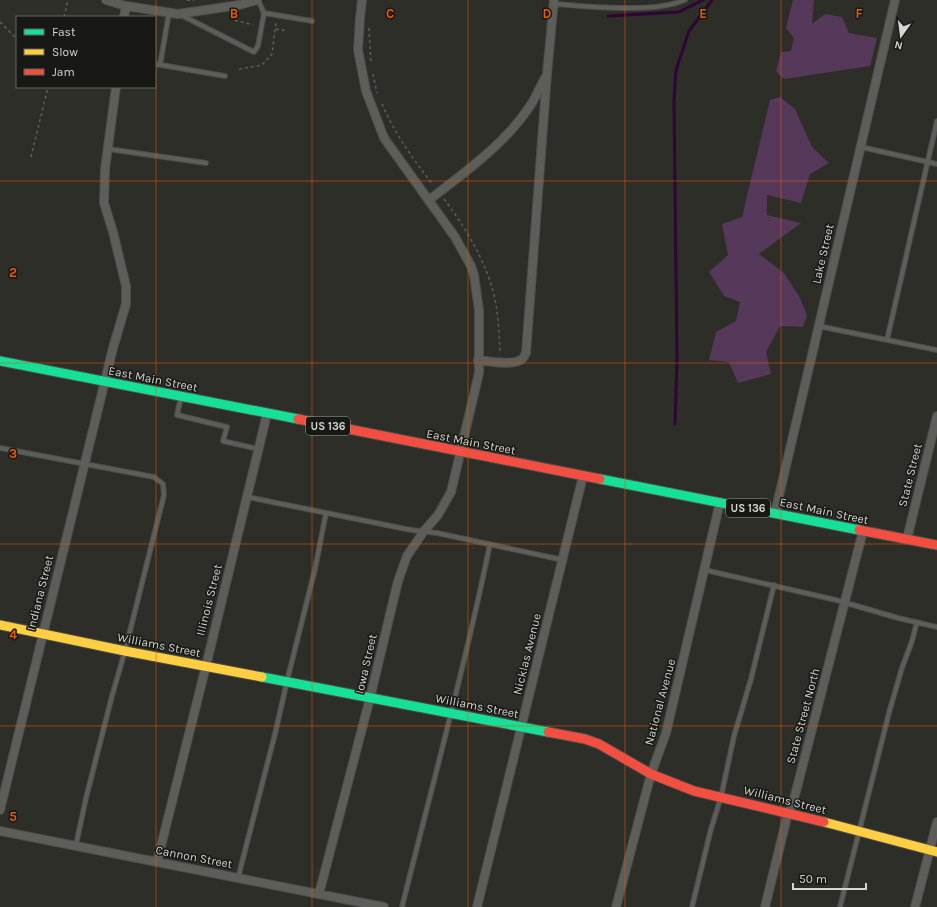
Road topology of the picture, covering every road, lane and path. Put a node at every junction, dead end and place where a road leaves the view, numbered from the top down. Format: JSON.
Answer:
{"nodes":[{"id":1,"x":68,"y":0,"type":"edge"},
{"id":2,"x":106,"y":0,"type":"edge"},
{"id":3,"x":186,"y":0,"type":"edge"},
{"id":4,"x":194,"y":0,"type":"edge"},
{"id":5,"x":257,"y":0,"type":"edge"},
{"id":6,"x":362,"y":0,"type":"edge"},
{"id":7,"x":685,"y":0,"type":"edge"},
{"id":8,"x":895,"y":0,"type":"edge"},
{"id":9,"x":554,"y":2,"type":"edge"},
{"id":10,"x":126,"y":6,"type":"junction"},
{"id":11,"x":169,"y":13,"type":"junction"},
{"id":12,"x":264,"y":13,"type":"junction"},
{"id":13,"x":178,"y":14,"type":"junction"},
{"id":14,"x":235,"y":14,"type":"dead end"},
{"id":15,"x":277,"y":15,"type":"junction"},
{"id":16,"x":64,"y":16,"type":"edge"},
{"id":17,"x":124,"y":16,"type":"edge"},
{"id":18,"x":312,"y":21,"type":"dead end"},
{"id":19,"x":0,"y":22,"type":"edge"},
{"id":20,"x":253,"y":25,"type":"dead end"},
{"id":21,"x":369,"y":25,"type":"dead end"},
{"id":22,"x":275,"y":29,"type":"junction"},
{"id":23,"x":288,"y":31,"type":"dead end"},
{"id":24,"x":16,"y":38,"type":"edge"},
{"id":25,"x":157,"y":64,"type":"edge"},
{"id":26,"x":239,"y":69,"type":"dead end"},
{"id":27,"x":547,"y":74,"type":"junction"},
{"id":28,"x":225,"y":76,"type":"dead end"},
{"id":29,"x":48,"y":88,"type":"edge"},
{"id":30,"x":116,"y":88,"type":"edge"},
{"id":31,"x":378,"y":97,"type":"dead end"},
{"id":32,"x":381,"y":103,"type":"dead end"},
{"id":33,"x":937,"y":121,"type":"edge"},
{"id":34,"x":860,"y":147,"type":"junction"},
{"id":35,"x":108,"y":149,"type":"junction"},
{"id":36,"x":31,"y":157,"type":"dead end"},
{"id":37,"x":928,"y":162,"type":"junction"},
{"id":38,"x":206,"y":163,"type":"dead end"},
{"id":39,"x":937,"y":164,"type":"edge"},
{"id":40,"x":439,"y":193,"type":"junction"},
{"id":41,"x":429,"y":200,"type":"junction"},
{"id":42,"x":818,"y":326,"type":"junction"},
{"id":43,"x":887,"y":340,"type":"junction"},
{"id":44,"x":937,"y":350,"type":"edge"},
{"id":45,"x":478,"y":360,"type":"junction"},
{"id":46,"x":0,"y":361,"type":"edge"},
{"id":47,"x":501,"y":363,"type":"junction"},
{"id":48,"x":105,"y":382,"type":"junction"},
{"id":49,"x":181,"y":397,"type":"junction"},
{"id":50,"x":267,"y":414,"type":"junction"},
{"id":51,"x":937,"y":416,"type":"edge"},
{"id":52,"x":0,"y":448,"type":"edge"},
{"id":53,"x":258,"y":448,"type":"junction"},
{"id":54,"x":461,"y":452,"type":"junction"},
{"id":55,"x":84,"y":464,"type":"junction"},
{"id":56,"x":583,"y":476,"type":"junction"},
{"id":57,"x":247,"y":497,"type":"junction"},
{"id":58,"x":720,"y":502,"type":"junction"},
{"id":59,"x":326,"y":513,"type":"junction"},
{"id":60,"x":775,"y":513,"type":"junction"},
{"id":61,"x":424,"y":531,"type":"junction"},
{"id":62,"x":863,"y":531,"type":"junction"},
{"id":63,"x":907,"y":539,"type":"junction"},
{"id":64,"x":490,"y":544,"type":"junction"},
{"id":65,"x":937,"y":545,"type":"edge"},
{"id":66,"x":563,"y":560,"type":"junction"},
{"id":67,"x":705,"y":570,"type":"junction"},
{"id":68,"x":774,"y":585,"type":"junction"},
{"id":69,"x":845,"y":603,"type":"junction"},
{"id":70,"x":917,"y":622,"type":"junction"},
{"id":71,"x":0,"y":624,"type":"edge"},
{"id":72,"x":937,"y":627,"type":"edge"},
{"id":73,"x":43,"y":633,"type":"junction"},
{"id":74,"x":125,"y":651,"type":"junction"},
{"id":75,"x":206,"y":666,"type":"junction"},
{"id":76,"x":287,"y":681,"type":"junction"},
{"id":77,"x":370,"y":698,"type":"junction"},
{"id":78,"x":451,"y":713,"type":"junction"},
{"id":79,"x":522,"y":727,"type":"junction"},
{"id":80,"x":651,"y":774,"type":"junction"},
{"id":81,"x":721,"y":797,"type":"junction"},
{"id":82,"x":0,"y":810,"type":"edge"},
{"id":83,"x":788,"y":813,"type":"junction"},
{"id":84,"x":937,"y":822,"type":"edge"},
{"id":85,"x":0,"y":831,"type":"edge"},
{"id":86,"x":859,"y":832,"type":"junction"},
{"id":87,"x":76,"y":845,"type":"junction"},
{"id":88,"x":933,"y":851,"type":"edge"},
{"id":89,"x":157,"y":862,"type":"junction"},
{"id":90,"x":238,"y":878,"type":"junction"},
{"id":91,"x":319,"y":894,"type":"junction"},
{"id":92,"x":384,"y":907,"type":"edge"},
{"id":93,"x":402,"y":907,"type":"edge"},
{"id":94,"x":478,"y":907,"type":"edge"},
{"id":95,"x":616,"y":907,"type":"edge"},
{"id":96,"x":692,"y":907,"type":"edge"},
{"id":97,"x":765,"y":907,"type":"edge"},
{"id":98,"x":840,"y":907,"type":"edge"},
{"id":99,"x":916,"y":907,"type":"edge"}],
"edges":[{"from":1,"to":16,"type":"path"},
{"from":2,"to":10,"type":"street"},
{"from":3,"to":4,"type":"path"},
{"from":5,"to":12,"type":"lane"},
{"from":5,"to":13,"type":"street"},
{"from":6,"to":41,"type":"street","name":"Iowa Street"},
{"from":7,"to":9,"type":"lane"},
{"from":8,"to":34,"type":"street","name":"Lake Street"},
{"from":9,"to":27,"type":"street"},
{"from":10,"to":11,"type":"street"},
{"from":10,"to":17,"type":"street"},
{"from":11,"to":13,"type":"street"},
{"from":11,"to":25,"type":"lane"},
{"from":12,"to":13,"type":"lane"},
{"from":12,"to":15,"type":"lane"},
{"from":14,"to":20,"type":"path"},
{"from":15,"to":18,"type":"lane"},
{"from":15,"to":22,"type":"path"},
{"from":19,"to":24,"type":"path"},
{"from":21,"to":31,"type":"path"},
{"from":22,"to":23,"type":"path"},
{"from":22,"to":26,"type":"path"},
{"from":25,"to":28,"type":"lane"},
{"from":27,"to":40,"type":"street"},
{"from":27,"to":47,"type":"street"},
{"from":29,"to":36,"type":"path"},
{"from":30,"to":35,"type":"street","name":"Indiana Street"},
{"from":32,"to":40,"type":"path"},
{"from":33,"to":37,"type":"lane"},
{"from":34,"to":37,"type":"lane"},
{"from":34,"to":42,"type":"street","name":"Lake Street"},
{"from":35,"to":38,"type":"lane"},
{"from":35,"to":48,"type":"street","name":"Indiana Street"},
{"from":37,"to":39,"type":"lane"},
{"from":37,"to":43,"type":"lane"},
{"from":40,"to":41,"type":"street"},
{"from":40,"to":47,"type":"path"},
{"from":41,"to":45,"type":"street","name":"Iowa Street"},
{"from":42,"to":43,"type":"lane"},
{"from":42,"to":60,"type":"street","name":"Lake Street"},
{"from":43,"to":44,"type":"lane"},
{"from":45,"to":47,"type":"street"},
{"from":45,"to":54,"type":"street","name":"Iowa Street"},
{"from":46,"to":48,"type":"street","name":"East Main Street","number":"US 136"},
{"from":48,"to":49,"type":"street","name":"East Main Street","number":"US 136"},
{"from":48,"to":55,"type":"street","name":"Indiana Street"},
{"from":49,"to":50,"type":"street","name":"East Main Street","number":"US 136"},
{"from":49,"to":53,"type":"lane"},
{"from":50,"to":53,"type":"street","name":"Illinois Street"},
{"from":50,"to":54,"type":"street","name":"East Main Street","number":"US 136"},
{"from":51,"to":63,"type":"street","name":"State Street"},
{"from":52,"to":55,"type":"lane"},
{"from":53,"to":57,"type":"street","name":"Illinois Street"},
{"from":54,"to":56,"type":"street","name":"East Main Street","number":"US 136"},
{"from":54,"to":61,"type":"street","name":"Iowa Street"},
{"from":55,"to":73,"type":"street","name":"Indiana Street"},
{"from":55,"to":74,"type":"lane"},
{"from":56,"to":58,"type":"street","name":"East Main Street","number":"US 136"},
{"from":56,"to":66,"type":"street","name":"Nicklas Avenue"},
{"from":57,"to":59,"type":"lane"},
{"from":57,"to":75,"type":"street","name":"Illinois Street"},
{"from":58,"to":60,"type":"street","name":"East Main Street","number":"US 136"},
{"from":58,"to":67,"type":"street","name":"National Avenue"},
{"from":59,"to":61,"type":"lane"},
{"from":59,"to":76,"type":"lane"},
{"from":60,"to":62,"type":"street","name":"East Main Street","number":"US 136"},
{"from":61,"to":64,"type":"lane"},
{"from":61,"to":77,"type":"street","name":"Iowa Street"},
{"from":62,"to":63,"type":"street","name":"East Main Street","number":"US 136"},
{"from":62,"to":69,"type":"street","name":"State Street North"},
{"from":63,"to":65,"type":"street","name":"East Main Street","number":"US 136"},
{"from":64,"to":66,"type":"lane"},
{"from":64,"to":78,"type":"lane"},
{"from":66,"to":79,"type":"street","name":"Nicklas Avenue"},
{"from":67,"to":68,"type":"lane"},
{"from":67,"to":80,"type":"street","name":"National Avenue"},
{"from":68,"to":69,"type":"lane"},
{"from":68,"to":81,"type":"lane"},
{"from":69,"to":70,"type":"lane"},
{"from":69,"to":83,"type":"street","name":"State Street North"},
{"from":70,"to":72,"type":"lane"},
{"from":70,"to":86,"type":"lane"},
{"from":71,"to":73,"type":"street","name":"Williams Street"},
{"from":73,"to":74,"type":"street","name":"Williams Street"},
{"from":73,"to":82,"type":"street","name":"Indiana Street"},
{"from":74,"to":75,"type":"street","name":"Williams Street"},
{"from":74,"to":87,"type":"lane"},
{"from":75,"to":76,"type":"street","name":"Williams Street"},
{"from":75,"to":89,"type":"street","name":"Illinois Street"},
{"from":76,"to":77,"type":"street","name":"Williams Street"},
{"from":76,"to":90,"type":"lane"},
{"from":77,"to":78,"type":"street","name":"Williams Street"},
{"from":77,"to":91,"type":"street","name":"Iowa Street"},
{"from":78,"to":79,"type":"street","name":"Williams Street"},
{"from":78,"to":93,"type":"lane"},
{"from":79,"to":80,"type":"street","name":"Williams Street"},
{"from":79,"to":94,"type":"street","name":"Nicklas Avenue"},
{"from":80,"to":81,"type":"street","name":"Williams Street"},
{"from":80,"to":95,"type":"street","name":"National Avenue"},
{"from":81,"to":83,"type":"street","name":"Williams Street"},
{"from":81,"to":96,"type":"lane"},
{"from":83,"to":86,"type":"street","name":"Williams Street"},
{"from":83,"to":97,"type":"street","name":"State Street North"},
{"from":84,"to":88,"type":"street"},
{"from":85,"to":87,"type":"street","name":"Cannon Street"},
{"from":86,"to":88,"type":"street","name":"Williams Street"},
{"from":86,"to":98,"type":"lane"},
{"from":87,"to":89,"type":"street","name":"Cannon Street"},
{"from":88,"to":99,"type":"street"},
{"from":89,"to":90,"type":"street","name":"Cannon Street"},
{"from":90,"to":91,"type":"street","name":"Cannon Street"},
{"from":91,"to":92,"type":"street","name":"Cannon Street"}]}
